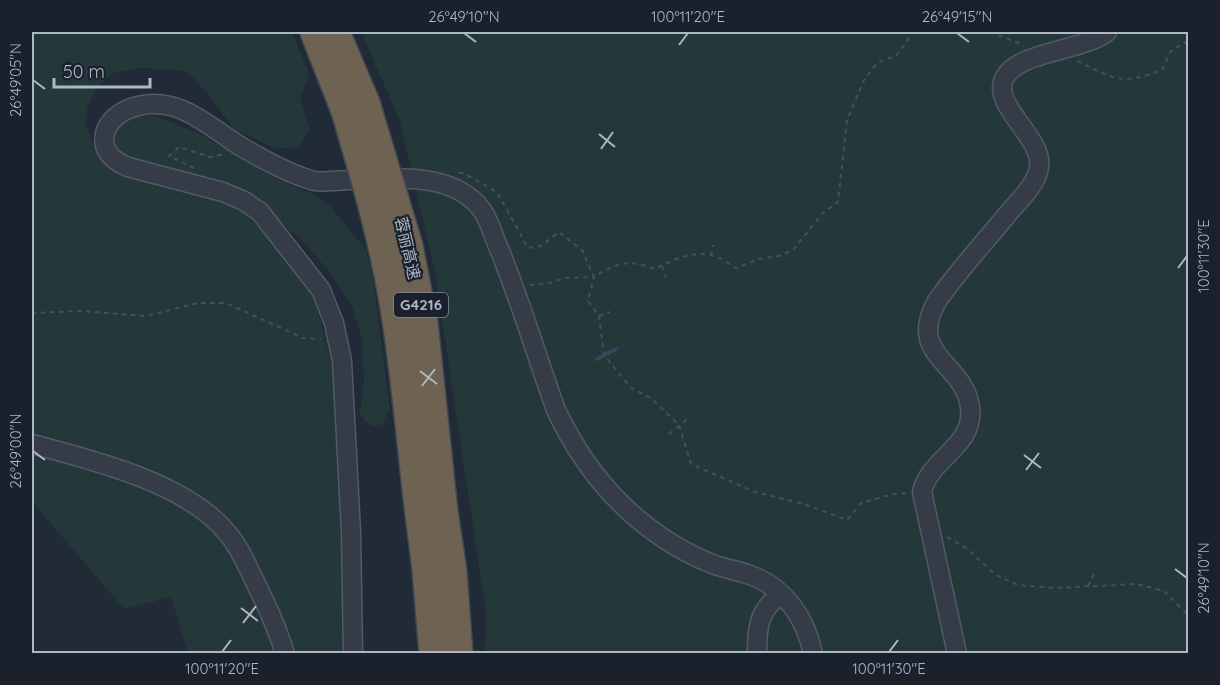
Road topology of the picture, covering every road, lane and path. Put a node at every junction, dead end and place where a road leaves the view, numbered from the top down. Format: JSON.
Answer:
{"nodes":[{"id":1,"x":314,"y":32,"type":"edge"},
{"id":2,"x":336,"y":32,"type":"edge"},
{"id":3,"x":913,"y":32,"type":"edge"},
{"id":4,"x":990,"y":32,"type":"edge"},
{"id":5,"x":1107,"y":32,"type":"edge"},
{"id":6,"x":1188,"y":46,"type":"edge"},
{"id":7,"x":1047,"y":54,"type":"junction"},
{"id":8,"x":355,"y":107,"type":"junction"},
{"id":9,"x":453,"y":174,"type":"dead end"},
{"id":10,"x":713,"y":245,"type":"dead end"},
{"id":11,"x":711,"y":256,"type":"junction"},
{"id":12,"x":662,"y":266,"type":"junction"},
{"id":13,"x":594,"y":277,"type":"junction"},
{"id":14,"x":666,"y":277,"type":"dead end"},
{"id":15,"x":514,"y":289,"type":"junction"},
{"id":16,"x":610,"y":312,"type":"dead end"},
{"id":17,"x":32,"y":313,"type":"edge"},
{"id":18,"x":599,"y":316,"type":"junction"},
{"id":19,"x":338,"y":340,"type":"junction"},
{"id":20,"x":688,"y":418,"type":"dead end"},
{"id":21,"x":679,"y":425,"type":"junction"},
{"id":22,"x":669,"y":434,"type":"dead end"},
{"id":23,"x":32,"y":444,"type":"edge"},
{"id":24,"x":922,"y":492,"type":"junction"},
{"id":25,"x":431,"y":513,"type":"junction"},
{"id":26,"x":931,"y":526,"type":"junction"},
{"id":27,"x":1095,"y":572,"type":"dead end"},
{"id":28,"x":1089,"y":586,"type":"junction"},
{"id":29,"x":781,"y":594,"type":"junction"},
{"id":30,"x":1188,"y":615,"type":"edge"},
{"id":31,"x":285,"y":654,"type":"edge"},
{"id":32,"x":353,"y":654,"type":"edge"},
{"id":33,"x":433,"y":654,"type":"edge"},
{"id":34,"x":459,"y":654,"type":"edge"},
{"id":35,"x":757,"y":654,"type":"edge"},
{"id":36,"x":813,"y":654,"type":"edge"},
{"id":37,"x":957,"y":654,"type":"edge"}],
"edges":[{"from":1,"to":8,"type":"highway","name":"蓉丽高速","number":"G4216"},
{"from":2,"to":8,"type":"highway","name":"蓉丽高速","number":"G4216"},
{"from":3,"to":11,"type":"path"},
{"from":4,"to":7,"type":"path"},
{"from":5,"to":7,"type":"street"},
{"from":6,"to":7,"type":"path"},
{"from":7,"to":24,"type":"street"},
{"from":8,"to":25,"type":"highway","name":"蓉丽高速","number":"G4216","bridge":true},
{"from":9,"to":13,"type":"path"},
{"from":10,"to":11,"type":"path"},
{"from":11,"to":12,"type":"path"},
{"from":12,"to":13,"type":"path"},
{"from":12,"to":14,"type":"path"},
{"from":13,"to":15,"type":"path"},
{"from":13,"to":18,"type":"path"},
{"from":15,"to":19,"type":"street"},
{"from":15,"to":29,"type":"street"},
{"from":16,"to":18,"type":"path"},
{"from":17,"to":19,"type":"path"},
{"from":18,"to":21,"type":"path"},
{"from":19,"to":32,"type":"street"},
{"from":20,"to":21,"type":"path"},
{"from":21,"to":22,"type":"path"},
{"from":21,"to":24,"type":"path"},
{"from":23,"to":31,"type":"street"},
{"from":24,"to":26,"type":"street"},
{"from":25,"to":33,"type":"highway","name":"蓉丽高速","number":"G4216"},
{"from":25,"to":34,"type":"highway","name":"蓉丽高速","number":"G4216"},
{"from":26,"to":28,"type":"path"},
{"from":26,"to":37,"type":"street"},
{"from":27,"to":28,"type":"path"},
{"from":28,"to":30,"type":"path"},
{"from":29,"to":35,"type":"street"},
{"from":29,"to":36,"type":"street"}]}
